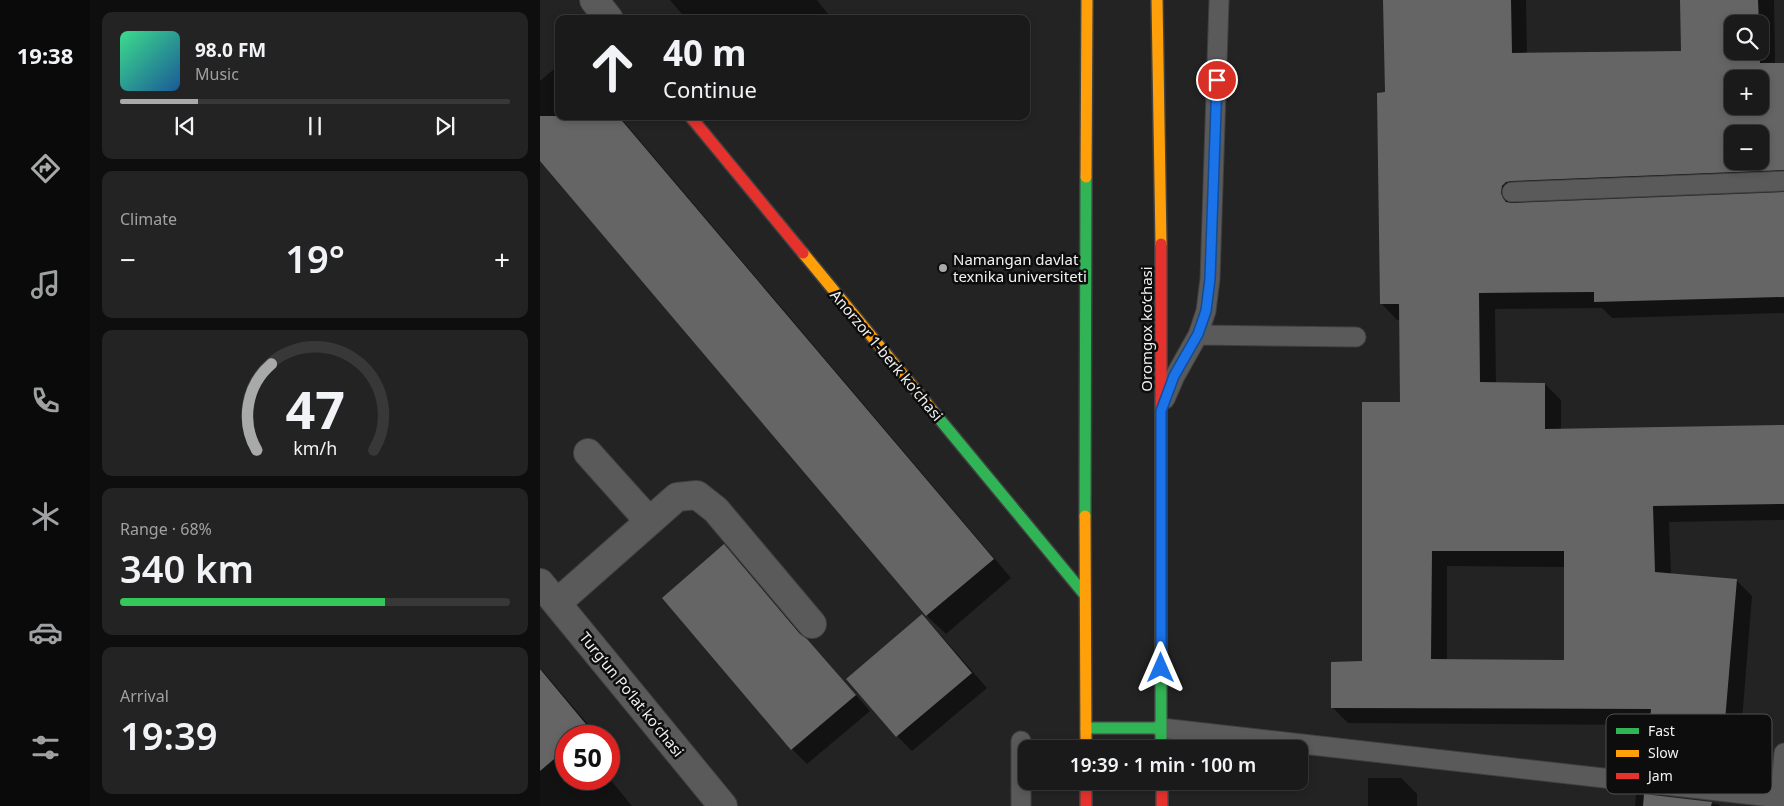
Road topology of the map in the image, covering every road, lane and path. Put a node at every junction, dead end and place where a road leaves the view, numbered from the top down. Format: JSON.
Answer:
{"nodes":[{"id":1,"x":594,"y":0,"type":"edge"},
{"id":2,"x":1087,"y":0,"type":"edge"},
{"id":3,"x":1157,"y":0,"type":"edge"},
{"id":4,"x":1219,"y":0,"type":"edge"},
{"id":5,"x":606,"y":15,"type":"edge"},
{"id":6,"x":693,"y":120,"type":"edge"},
{"id":7,"x":1784,"y":181,"type":"edge"},
{"id":8,"x":1512,"y":192,"type":"dead end"},
{"id":9,"x":1198,"y":334,"type":"junction"},
{"id":10,"x":1356,"y":337,"type":"dead end"},
{"id":11,"x":1161,"y":411,"type":"junction"},
{"id":12,"x":588,"y":453,"type":"dead end"},
{"id":13,"x":649,"y":521,"type":"junction"},
{"id":14,"x":548,"y":593,"type":"edge"},
{"id":15,"x":1084,"y":595,"type":"junction"},
{"id":16,"x":812,"y":624,"type":"dead end"},
{"id":17,"x":1086,"y":728,"type":"junction"},
{"id":18,"x":1161,"y":728,"type":"junction"},
{"id":19,"x":1086,"y":740,"type":"edge"},
{"id":20,"x":1162,"y":740,"type":"edge"},
{"id":21,"x":1784,"y":753,"type":"edge"},
{"id":22,"x":1606,"y":781,"type":"edge"},
{"id":23,"x":1021,"y":790,"type":"edge"},
{"id":24,"x":1086,"y":790,"type":"edge"},
{"id":25,"x":1162,"y":790,"type":"edge"},
{"id":26,"x":1713,"y":794,"type":"edge"},
{"id":27,"x":1780,"y":802,"type":"edge"},
{"id":28,"x":723,"y":806,"type":"edge"},
{"id":29,"x":1021,"y":806,"type":"edge"},
{"id":30,"x":1086,"y":806,"type":"edge"},
{"id":31,"x":1162,"y":806,"type":"edge"}],
"edges":[{"from":1,"to":5,"type":"street"},
{"from":2,"to":15,"type":"main road"},
{"from":3,"to":11,"type":"main road","name":"Oromgox ko‘chasi"},
{"from":4,"to":9,"type":"lane"},
{"from":6,"to":15,"type":"main road","name":"Anorzor 1-berk koʻchasi"},
{"from":7,"to":8,"type":"lane"},
{"from":9,"to":10,"type":"lane"},
{"from":9,"to":11,"type":"lane"},
{"from":11,"to":18,"type":"main road","name":"Oromgox ko‘chasi"},
{"from":12,"to":13,"type":"street"},
{"from":13,"to":14,"type":"street"},
{"from":13,"to":16,"type":"street"},
{"from":14,"to":28,"type":"street","name":"Turgʻun Poʻlat koʻchasi"},
{"from":15,"to":17,"type":"main road"},
{"from":17,"to":18,"type":"main road"},
{"from":17,"to":19,"type":"main road"},
{"from":18,"to":20,"type":"main road","name":"Oromgox ko‘chasi"},
{"from":18,"to":22,"type":"lane"},
{"from":21,"to":27,"type":"lane"},
{"from":23,"to":29,"type":"lane"},
{"from":24,"to":30,"type":"main road"},
{"from":25,"to":31,"type":"main road"},
{"from":26,"to":27,"type":"lane"}]}
